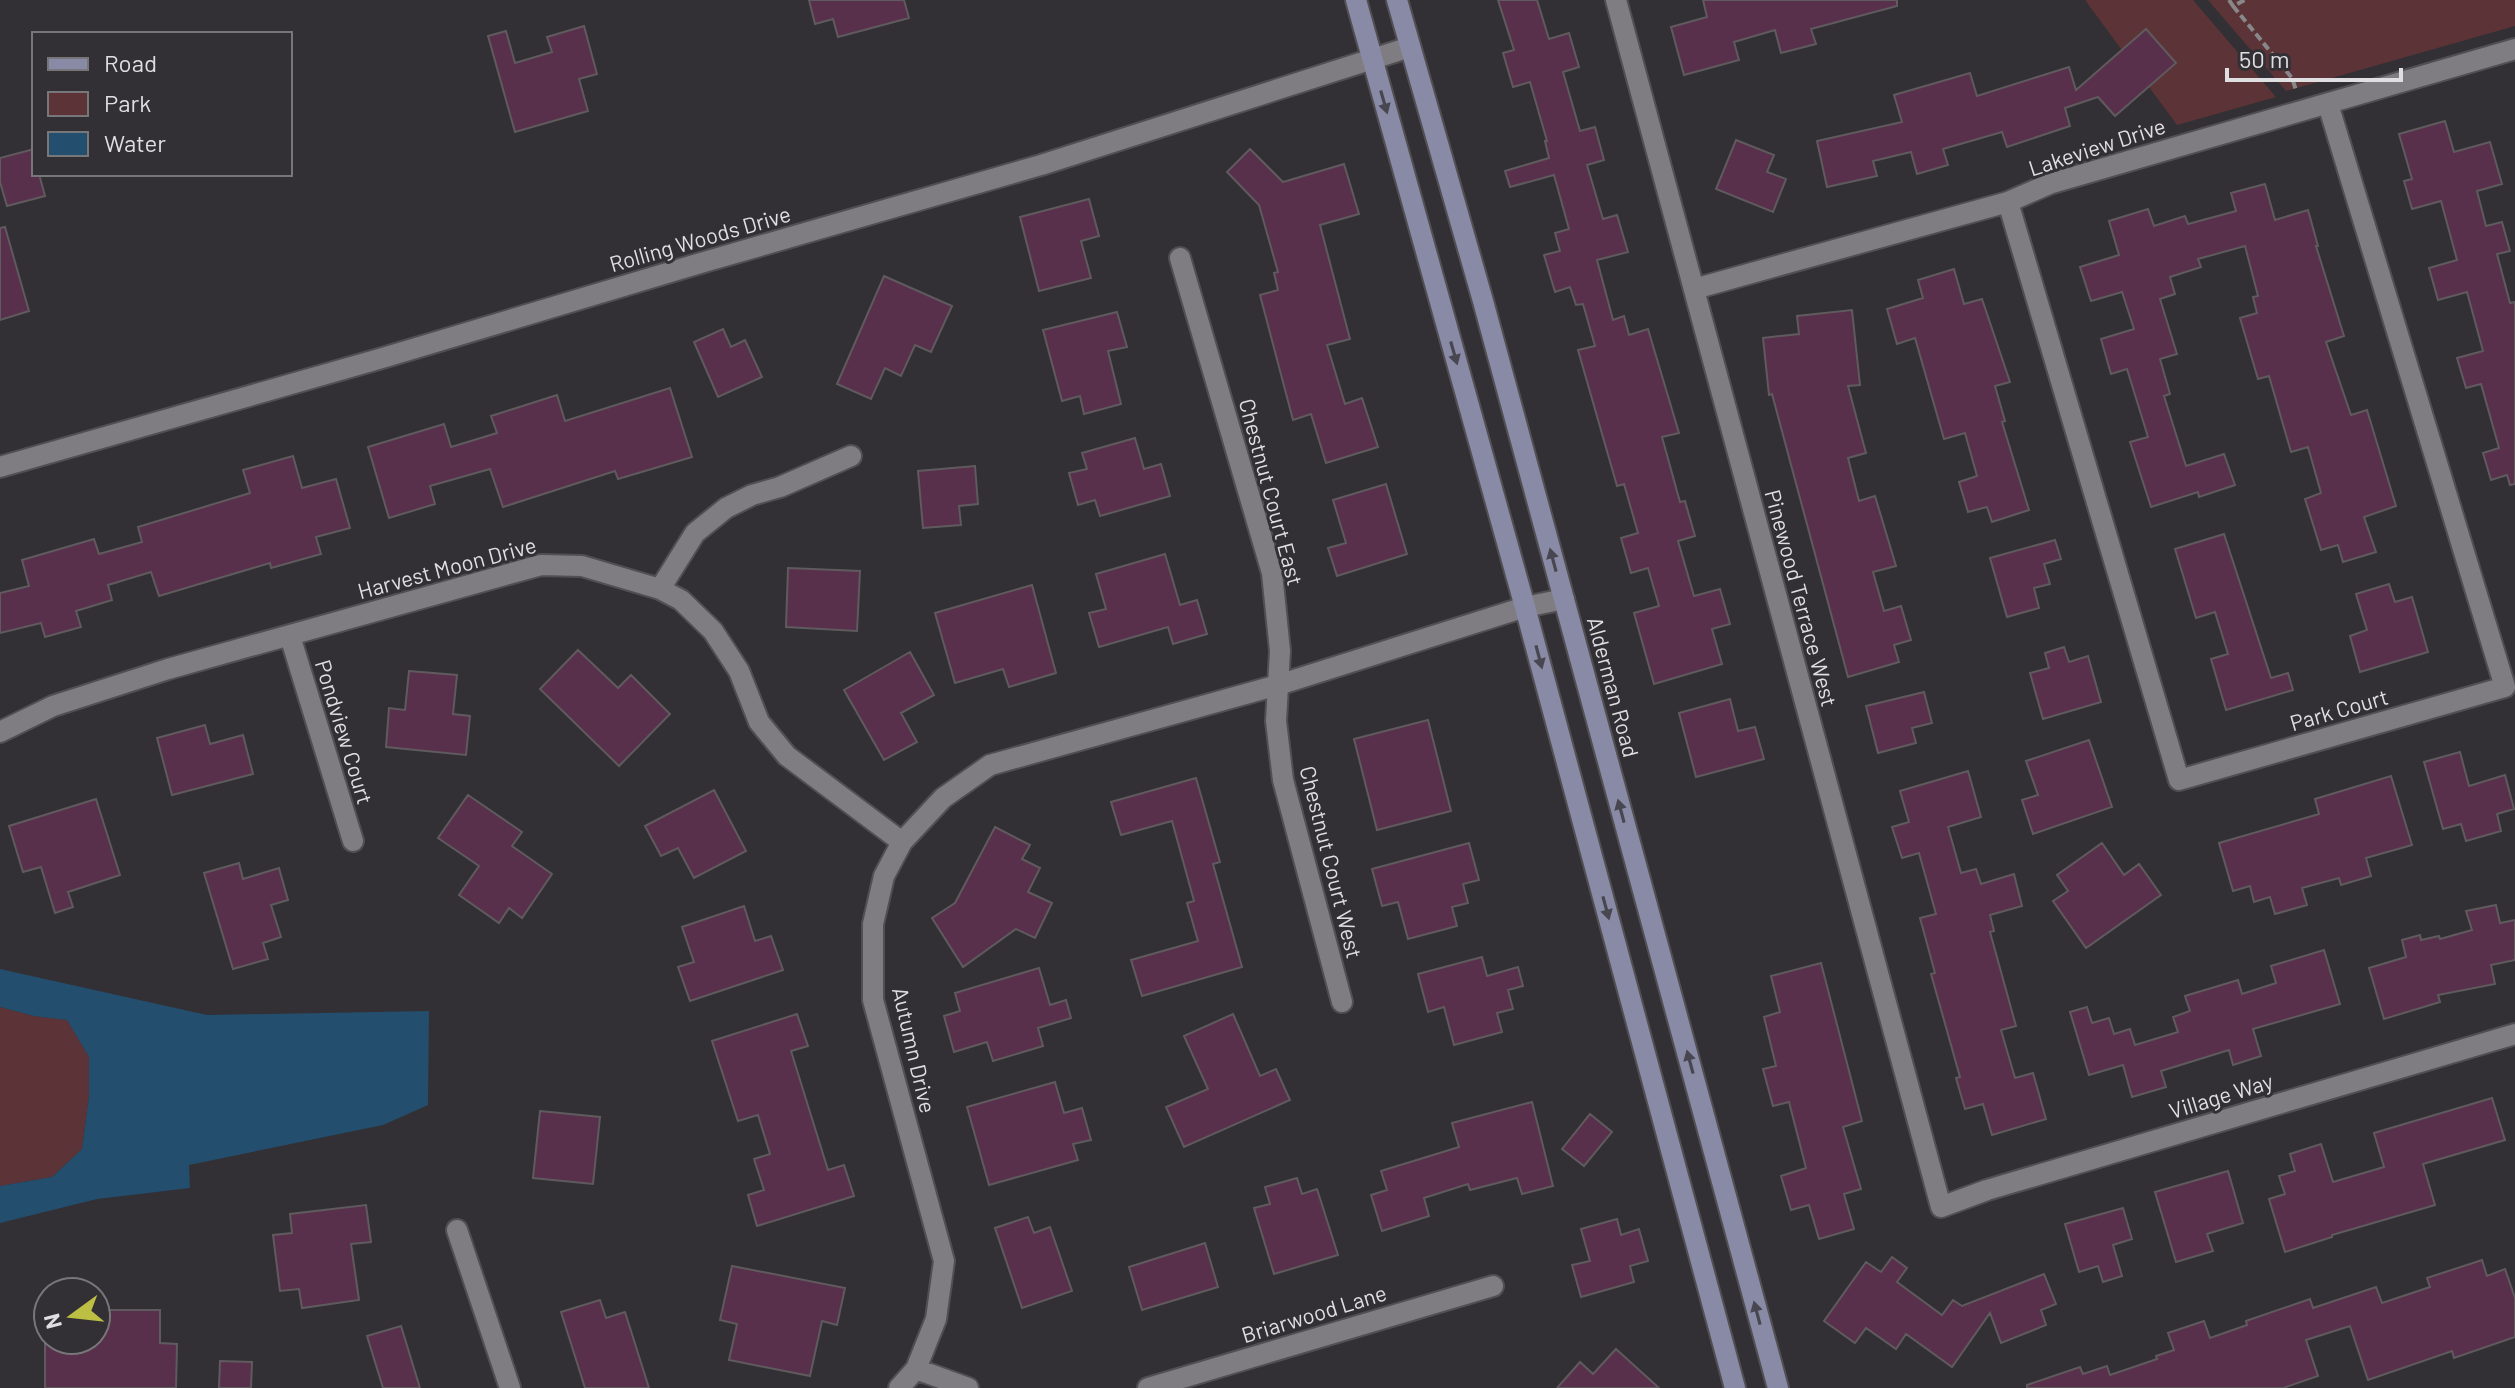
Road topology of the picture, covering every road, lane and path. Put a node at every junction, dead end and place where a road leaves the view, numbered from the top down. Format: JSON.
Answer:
{"nodes":[{"id":1,"x":1356,"y":0,"type":"edge"},
{"id":2,"x":1397,"y":0,"type":"edge"},
{"id":3,"x":1616,"y":0,"type":"edge"},
{"id":4,"x":2229,"y":0,"type":"edge"},
{"id":5,"x":2245,"y":0,"type":"edge"},
{"id":6,"x":2233,"y":6,"type":"junction"},
{"id":7,"x":1410,"y":47,"type":"junction"},
{"id":8,"x":2515,"y":49,"type":"edge"},
{"id":9,"x":1372,"y":59,"type":"junction"},
{"id":10,"x":2328,"y":104,"type":"junction"},
{"id":11,"x":2303,"y":111,"type":"junction"},
{"id":12,"x":2008,"y":202,"type":"junction"},
{"id":13,"x":1180,"y":258,"type":"dead end"},
{"id":14,"x":1694,"y":289,"type":"junction"},
{"id":15,"x":851,"y":456,"type":"dead end"},
{"id":16,"x":0,"y":467,"type":"edge"},
{"id":17,"x":660,"y":589,"type":"junction"},
{"id":18,"x":1564,"y":599,"type":"junction"},
{"id":19,"x":1525,"y":607,"type":"junction"},
{"id":20,"x":290,"y":636,"type":"junction"},
{"id":21,"x":1278,"y":685,"type":"junction"},
{"id":22,"x":0,"y":732,"type":"edge"},
{"id":23,"x":353,"y":841,"type":"dead end"},
{"id":24,"x":902,"y":842,"type":"junction"},
{"id":25,"x":1342,"y":1002,"type":"dead end"},
{"id":26,"x":2515,"y":1034,"type":"edge"},
{"id":27,"x":1941,"y":1207,"type":"joint"},
{"id":28,"x":457,"y":1230,"type":"dead end"},
{"id":29,"x":1493,"y":1286,"type":"dead end"},
{"id":30,"x":916,"y":1369,"type":"junction"},
{"id":31,"x":510,"y":1388,"type":"edge"},
{"id":32,"x":899,"y":1388,"type":"edge"},
{"id":33,"x":968,"y":1388,"type":"edge"},
{"id":34,"x":1148,"y":1388,"type":"edge"},
{"id":35,"x":1735,"y":1388,"type":"edge"},
{"id":36,"x":1778,"y":1388,"type":"edge"}],
"edges":[{"from":1,"to":9,"type":"main road"},
{"from":2,"to":7,"type":"main road","name":"Alderman Road"},
{"from":3,"to":14,"type":"street","name":"Pinewood Terrace West"},
{"from":4,"to":6,"type":"path"},
{"from":5,"to":6,"type":"path"},
{"from":6,"to":11,"type":"path"},
{"from":7,"to":9,"type":"street","name":"Rolling Woods Drive"},
{"from":18,"to":7,"type":"main road","name":"Alderman Road","one_way":true},
{"from":8,"to":10,"type":"street","name":"Lakeview Drive"},
{"from":9,"to":16,"type":"street","name":"Rolling Woods Drive"},
{"from":9,"to":19,"type":"main road","one_way":true},
{"from":10,"to":11,"type":"street","name":"Lakeview Drive"},
{"from":10,"to":12,"type":"street","name":"Park Court"},
{"from":11,"to":12,"type":"street","name":"Lakeview Drive"},
{"from":12,"to":14,"type":"street","name":"Lakeview Drive"},
{"from":13,"to":21,"type":"street","name":"Chestnut Court East"},
{"from":14,"to":27,"type":"street","name":"Pinewood Terrace West"},
{"from":15,"to":17,"type":"street"},
{"from":17,"to":20,"type":"street","name":"Harvest Moon Drive"},
{"from":17,"to":24,"type":"street","name":"Harvest Moon Drive"},
{"from":18,"to":19,"type":"street"},
{"from":36,"to":18,"type":"main road","name":"Alderman Road","one_way":true},
{"from":19,"to":21,"type":"street"},
{"from":19,"to":35,"type":"main road","one_way":true},
{"from":20,"to":22,"type":"street","name":"Harvest Moon Drive"},
{"from":20,"to":23,"type":"street","name":"Pondview Court"},
{"from":21,"to":24,"type":"street","name":"Autumn Drive"},
{"from":21,"to":25,"type":"street","name":"Chestnut Court West"},
{"from":24,"to":30,"type":"street","name":"Autumn Drive"},
{"from":26,"to":27,"type":"street","name":"Village Way"},
{"from":28,"to":31,"type":"street"},
{"from":29,"to":34,"type":"street","name":"Briarwood Lane"},
{"from":30,"to":32,"type":"street","name":"Autumn Drive"},
{"from":30,"to":33,"type":"street"}]}
